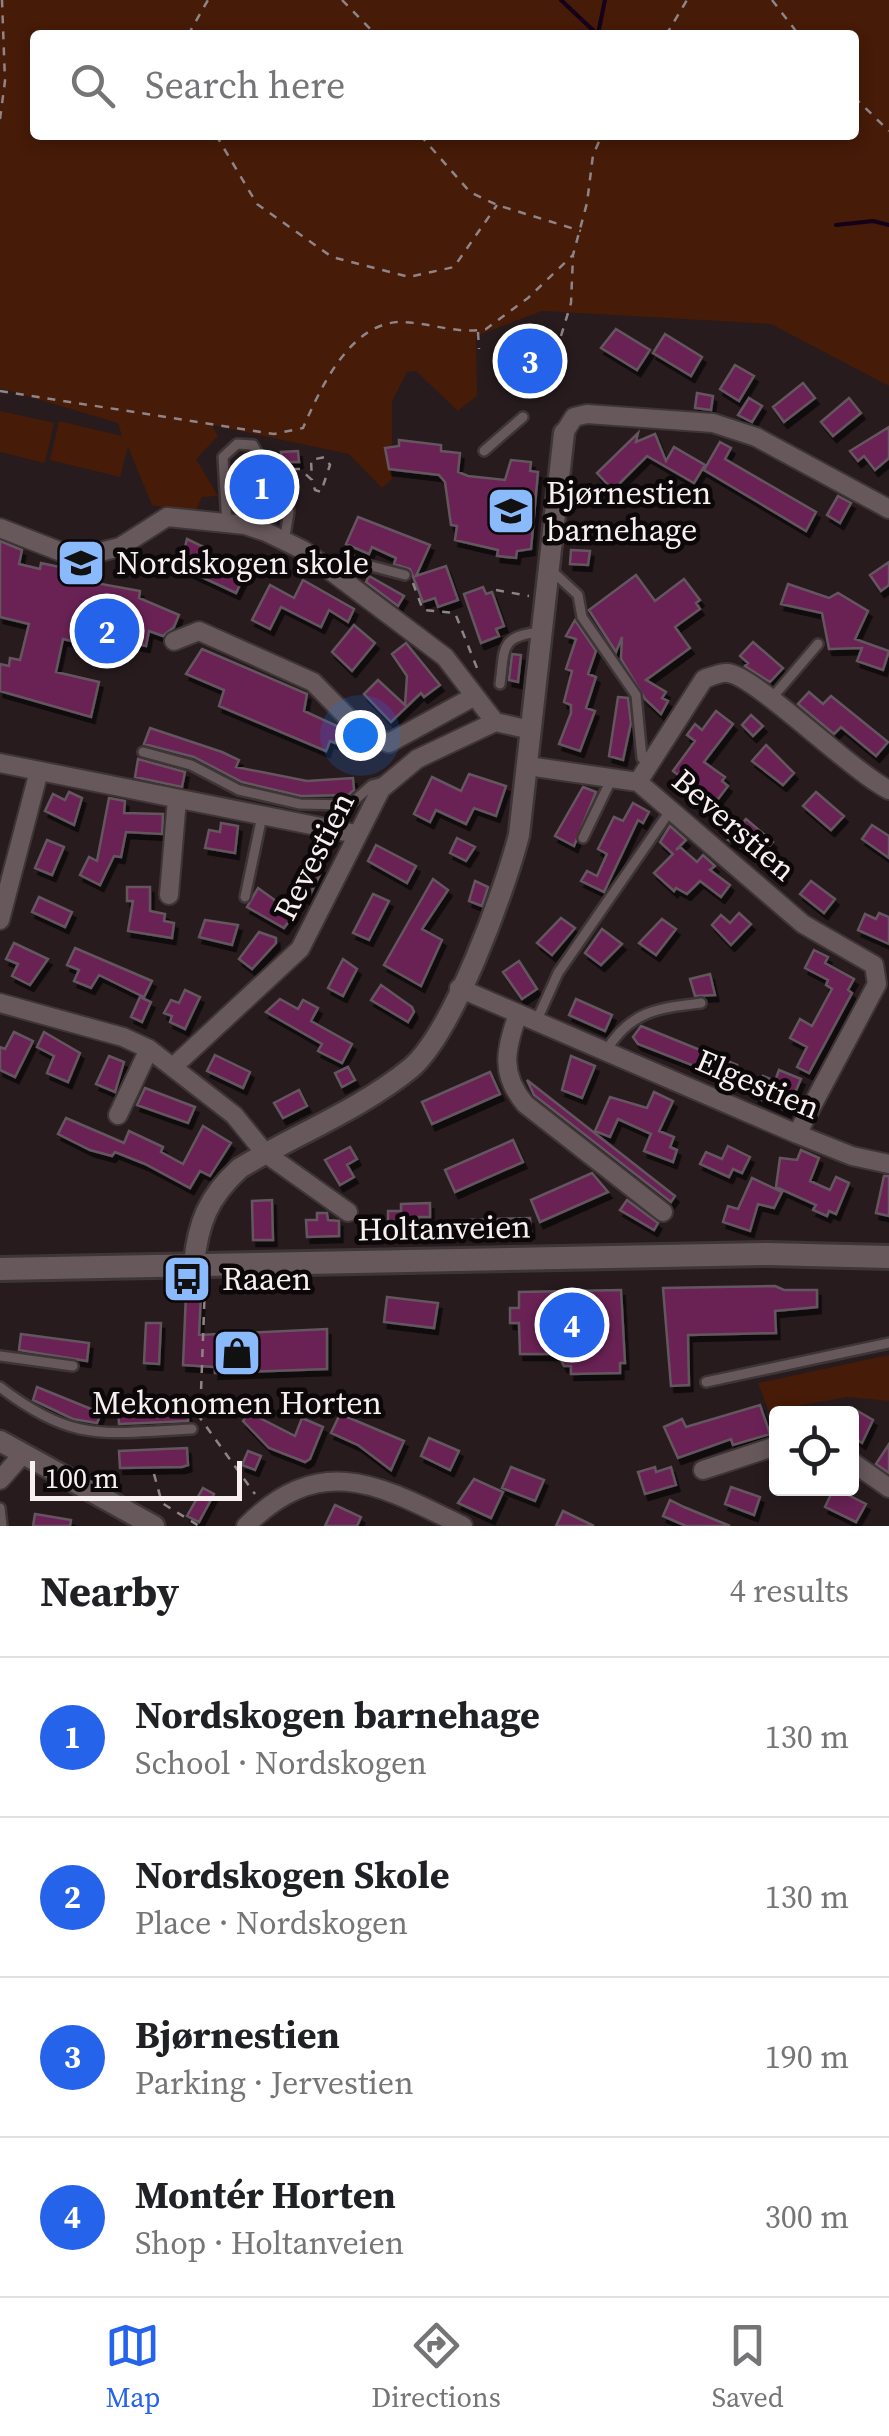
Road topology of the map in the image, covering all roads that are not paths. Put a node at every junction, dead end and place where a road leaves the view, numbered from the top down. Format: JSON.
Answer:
{"nodes":[{"id":1,"x":523,"y":417,"type":"dead end"},
{"id":2,"x":564,"y":433,"type":"joint"},
{"id":3,"x":484,"y":450,"type":"dead end"},
{"id":4,"x":259,"y":456,"type":"dead end"},
{"id":5,"x":281,"y":470,"type":"road end"},
{"id":6,"x":889,"y":509,"type":"edge"},
{"id":7,"x":0,"y":528,"type":"edge"},
{"id":8,"x":228,"y":529,"type":"junction"},
{"id":9,"x":282,"y":540,"type":"junction"},
{"id":10,"x":547,"y":570,"type":"junction"},
{"id":11,"x":405,"y":575,"type":"road end"},
{"id":12,"x":338,"y":579,"type":"junction"},
{"id":13,"x":540,"y":632,"type":"junction"},
{"id":14,"x":174,"y":642,"type":"dead end"},
{"id":15,"x":818,"y":644,"type":"dead end"},
{"id":16,"x":500,"y":684,"type":"road end"},
{"id":17,"x":475,"y":696,"type":"junction"},
{"id":18,"x":770,"y":700,"type":"junction"},
{"id":19,"x":495,"y":722,"type":"junction"},
{"id":20,"x":531,"y":730,"type":"junction"},
{"id":21,"x":142,"y":752,"type":"dead end"},
{"id":22,"x":650,"y":762,"type":"junction"},
{"id":23,"x":0,"y":763,"type":"edge"},
{"id":24,"x":528,"y":766,"type":"junction"},
{"id":25,"x":39,"y":772,"type":"junction"},
{"id":26,"x":612,"y":777,"type":"junction"},
{"id":27,"x":392,"y":780,"type":"junction"},
{"id":28,"x":638,"y":782,"type":"junction"},
{"id":29,"x":889,"y":790,"type":"edge"},
{"id":30,"x":177,"y":799,"type":"junction"},
{"id":31,"x":670,"y":811,"type":"junction"},
{"id":32,"x":262,"y":814,"type":"junction"},
{"id":33,"x":356,"y":834,"type":"junction"},
{"id":34,"x":583,"y":838,"type":"dead end"},
{"id":35,"x":3,"y":893,"type":"edge"},
{"id":36,"x":169,"y":895,"type":"dead end"},
{"id":37,"x":245,"y":897,"type":"dead end"},
{"id":38,"x":0,"y":920,"type":"edge"},
{"id":39,"x":886,"y":974,"type":"edge"},
{"id":40,"x":459,"y":988,"type":"junction"},
{"id":41,"x":0,"y":1003,"type":"edge"},
{"id":42,"x":701,"y":1003,"type":"dead end"},
{"id":43,"x":527,"y":1018,"type":"junction"},
{"id":44,"x":150,"y":1049,"type":"junction"},
{"id":45,"x":606,"y":1051,"type":"junction"},
{"id":46,"x":174,"y":1066,"type":"junction"},
{"id":47,"x":118,"y":1115,"type":"dead end"},
{"id":48,"x":797,"y":1134,"type":"junction"},
{"id":49,"x":265,"y":1153,"type":"junction"},
{"id":50,"x":889,"y":1164,"type":"edge"},
{"id":51,"x":348,"y":1212,"type":"dead end"},
{"id":52,"x":663,"y":1212,"type":"dead end"},
{"id":53,"x":889,"y":1257,"type":"edge"},
{"id":54,"x":0,"y":1268,"type":"edge"},
{"id":55,"x":199,"y":1273,"type":"junction"},
{"id":56,"x":889,"y":1344,"type":"edge"},
{"id":57,"x":0,"y":1356,"type":"edge"},
{"id":58,"x":73,"y":1366,"type":"dead end"},
{"id":59,"x":706,"y":1382,"type":"dead end"},
{"id":60,"x":0,"y":1387,"type":"edge"},
{"id":61,"x":192,"y":1429,"type":"dead end"},
{"id":62,"x":0,"y":1441,"type":"edge"},
{"id":63,"x":769,"y":1448,"type":"edge"},
{"id":64,"x":23,"y":1454,"type":"junction"},
{"id":65,"x":859,"y":1467,"type":"edge"},
{"id":66,"x":703,"y":1470,"type":"dead end"},
{"id":67,"x":0,"y":1480,"type":"edge"},
{"id":68,"x":889,"y":1488,"type":"edge"},
{"id":69,"x":0,"y":1508,"type":"edge"},
{"id":70,"x":2,"y":1526,"type":"edge"},
{"id":71,"x":154,"y":1526,"type":"edge"},
{"id":72,"x":246,"y":1526,"type":"edge"},
{"id":73,"x":463,"y":1526,"type":"edge"}],
"edges":[{"from":1,"to":3,"type":"lane"},
{"from":2,"to":6,"type":"street"},
{"from":2,"to":10,"type":"street"},
{"from":4,"to":8,"type":"lane"},
{"from":5,"to":9,"type":"lane"},
{"from":7,"to":8,"type":"street"},
{"from":8,"to":9,"type":"street"},
{"from":9,"to":12,"type":"street"},
{"from":10,"to":13,"type":"street"},
{"from":10,"to":22,"type":"lane"},
{"from":11,"to":12,"type":"lane"},
{"from":12,"to":17,"type":"street"},
{"from":13,"to":16,"type":"lane"},
{"from":13,"to":20,"type":"street"},
{"from":14,"to":17,"type":"street"},
{"from":15,"to":18,"type":"lane"},
{"from":17,"to":19,"type":"street"},
{"from":18,"to":22,"type":"street"},
{"from":18,"to":29,"type":"street"},
{"from":19,"to":20,"type":"street"},
{"from":19,"to":27,"type":"street","name":"Revestien"},
{"from":20,"to":24,"type":"street"},
{"from":21,"to":27,"type":"lane"},
{"from":22,"to":28,"type":"street"},
{"from":23,"to":25,"type":"street"},
{"from":24,"to":26,"type":"street","name":"Beverstien"},
{"from":24,"to":40,"type":"street"},
{"from":25,"to":30,"type":"street"},
{"from":25,"to":35,"type":"street"},
{"from":26,"to":28,"type":"street","name":"Beverstien"},
{"from":26,"to":34,"type":"lane"},
{"from":27,"to":33,"type":"street","name":"Revestien"},
{"from":28,"to":31,"type":"street","name":"Beverstien"},
{"from":30,"to":32,"type":"street"},
{"from":30,"to":36,"type":"street"},
{"from":31,"to":39,"type":"street","name":"Beverstien"},
{"from":31,"to":43,"type":"lane"},
{"from":32,"to":33,"type":"street"},
{"from":32,"to":37,"type":"lane"},
{"from":33,"to":46,"type":"street","name":"Revestien"},
{"from":35,"to":38,"type":"street"},
{"from":39,"to":48,"type":"street","name":"Beverstien"},
{"from":40,"to":43,"type":"street","name":"Elgestien"},
{"from":40,"to":49,"type":"street"},
{"from":41,"to":44,"type":"street"},
{"from":42,"to":45,"type":"lane","name":"Elgestien"},
{"from":43,"to":45,"type":"street","name":"Elgestien"},
{"from":43,"to":52,"type":"street"},
{"from":44,"to":46,"type":"street"},
{"from":44,"to":47,"type":"street"},
{"from":45,"to":48,"type":"street","name":"Elgestien"},
{"from":46,"to":49,"type":"street"},
{"from":48,"to":50,"type":"street","name":"Elgestien"},
{"from":49,"to":51,"type":"street"},
{"from":49,"to":55,"type":"street"},
{"from":53,"to":55,"type":"main road","name":"Holtanveien"},
{"from":54,"to":55,"type":"main road","name":"Holtanveien"},
{"from":56,"to":59,"type":"lane"},
{"from":57,"to":58,"type":"lane"},
{"from":60,"to":61,"type":"lane"},
{"from":62,"to":64,"type":"street"},
{"from":63,"to":66,"type":"street"},
{"from":64,"to":67,"type":"street"},
{"from":64,"to":71,"type":"street"},
{"from":65,"to":68,"type":"street"},
{"from":69,"to":70,"type":"lane"},
{"from":72,"to":73,"type":"street"}]}
